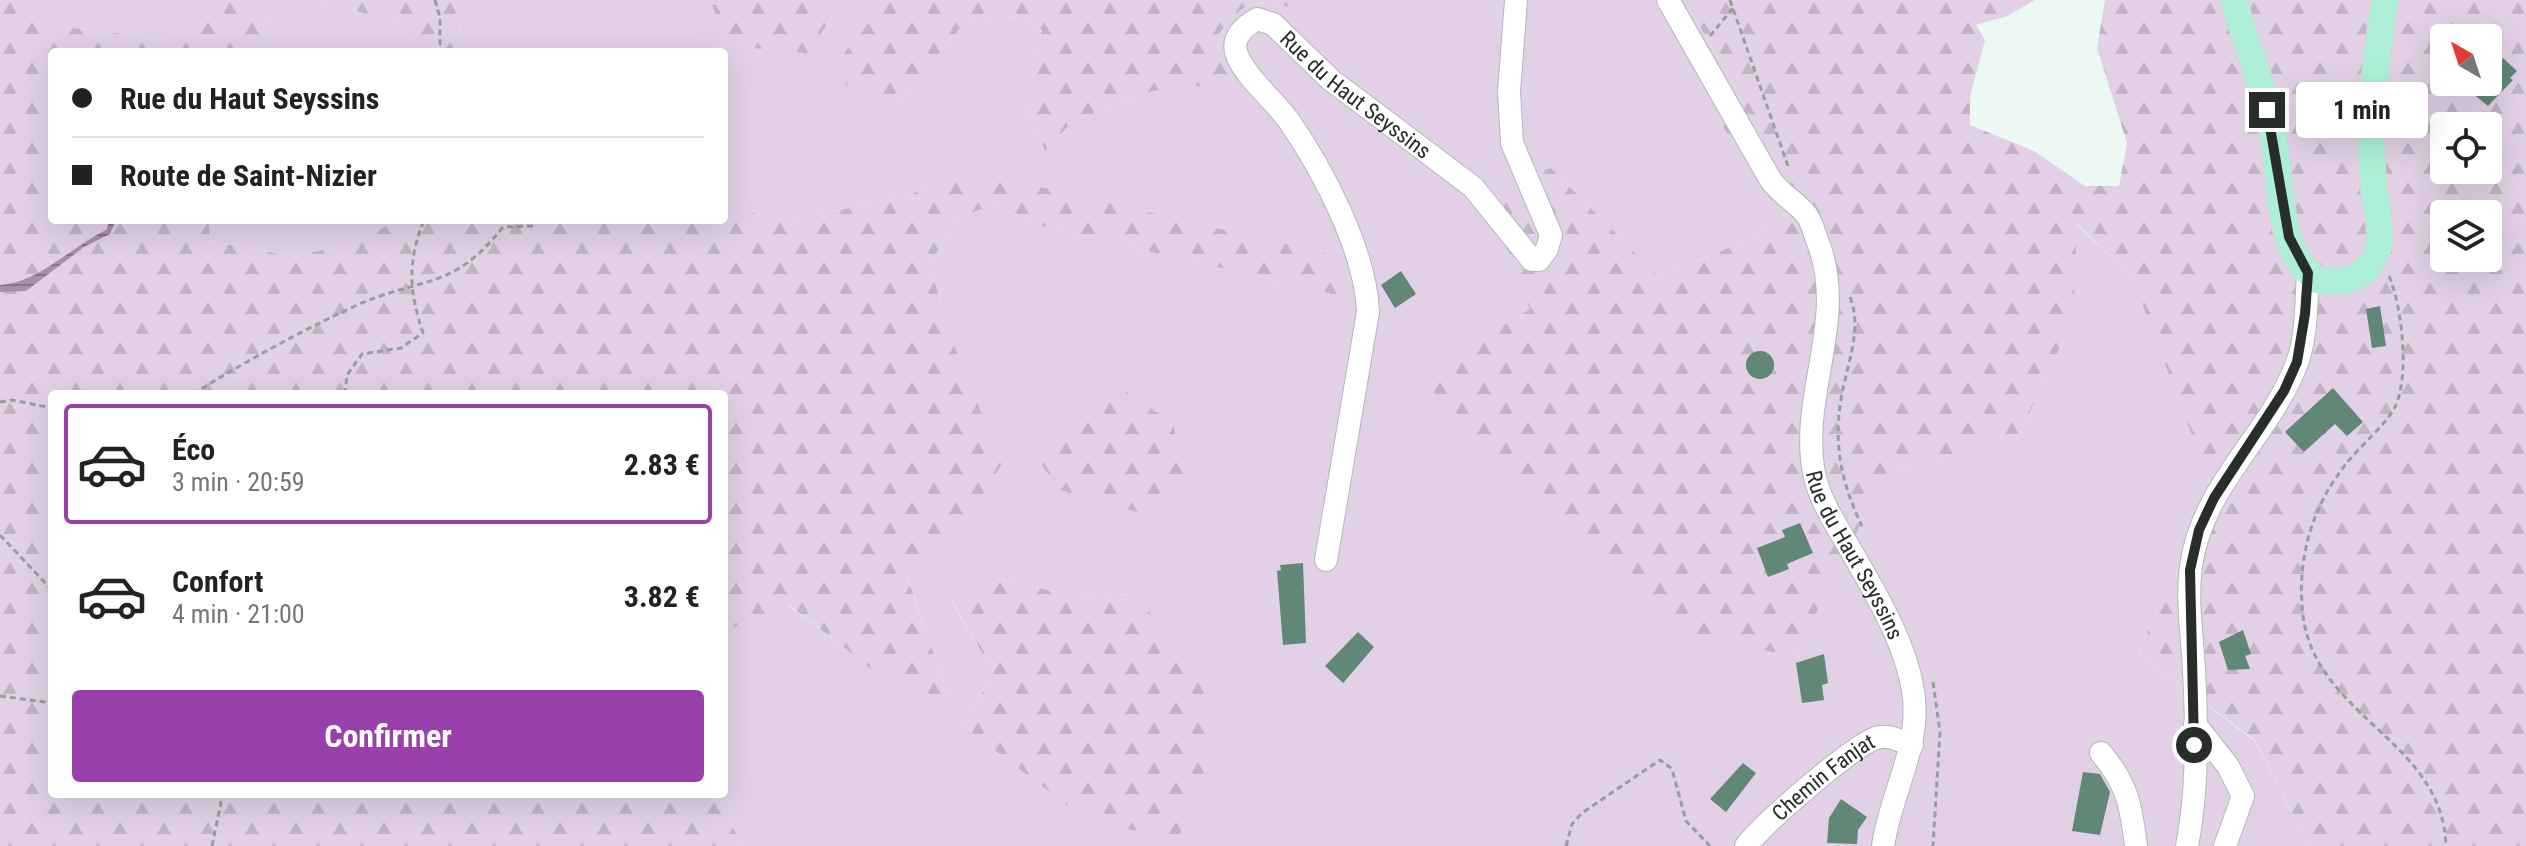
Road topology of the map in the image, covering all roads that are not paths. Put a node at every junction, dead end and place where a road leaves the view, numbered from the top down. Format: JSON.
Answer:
{"nodes":[{"id":1,"x":1516,"y":0,"type":"edge"},
{"id":2,"x":1668,"y":0,"type":"edge"},
{"id":3,"x":2233,"y":0,"type":"edge"},
{"id":4,"x":2385,"y":0,"type":"edge"},
{"id":5,"x":2308,"y":273,"type":"junction"},
{"id":6,"x":1326,"y":560,"type":"dead end"},
{"id":7,"x":2195,"y":724,"type":"junction"},
{"id":8,"x":1912,"y":745,"type":"junction"},
{"id":9,"x":2101,"y":753,"type":"dead end"},
{"id":10,"x":1746,"y":846,"type":"edge"},
{"id":11,"x":1883,"y":846,"type":"edge"},
{"id":12,"x":2136,"y":846,"type":"edge"},
{"id":13,"x":2187,"y":846,"type":"edge"},
{"id":14,"x":2225,"y":846,"type":"edge"}],
"edges":[{"from":1,"to":6,"type":"street","name":"Rue du Haut Seyssins"},
{"from":2,"to":8,"type":"street","name":"Rue du Haut Seyssins"},
{"from":3,"to":5,"type":"main road"},
{"from":4,"to":5,"type":"main road"},
{"from":5,"to":7,"type":"street"},
{"from":7,"to":13,"type":"street"},
{"from":7,"to":14,"type":"street"},
{"from":8,"to":10,"type":"street","name":"Chemin Fanjat"},
{"from":8,"to":11,"type":"street","name":"Rue du Haut Seyssins"},
{"from":9,"to":12,"type":"street"}]}
